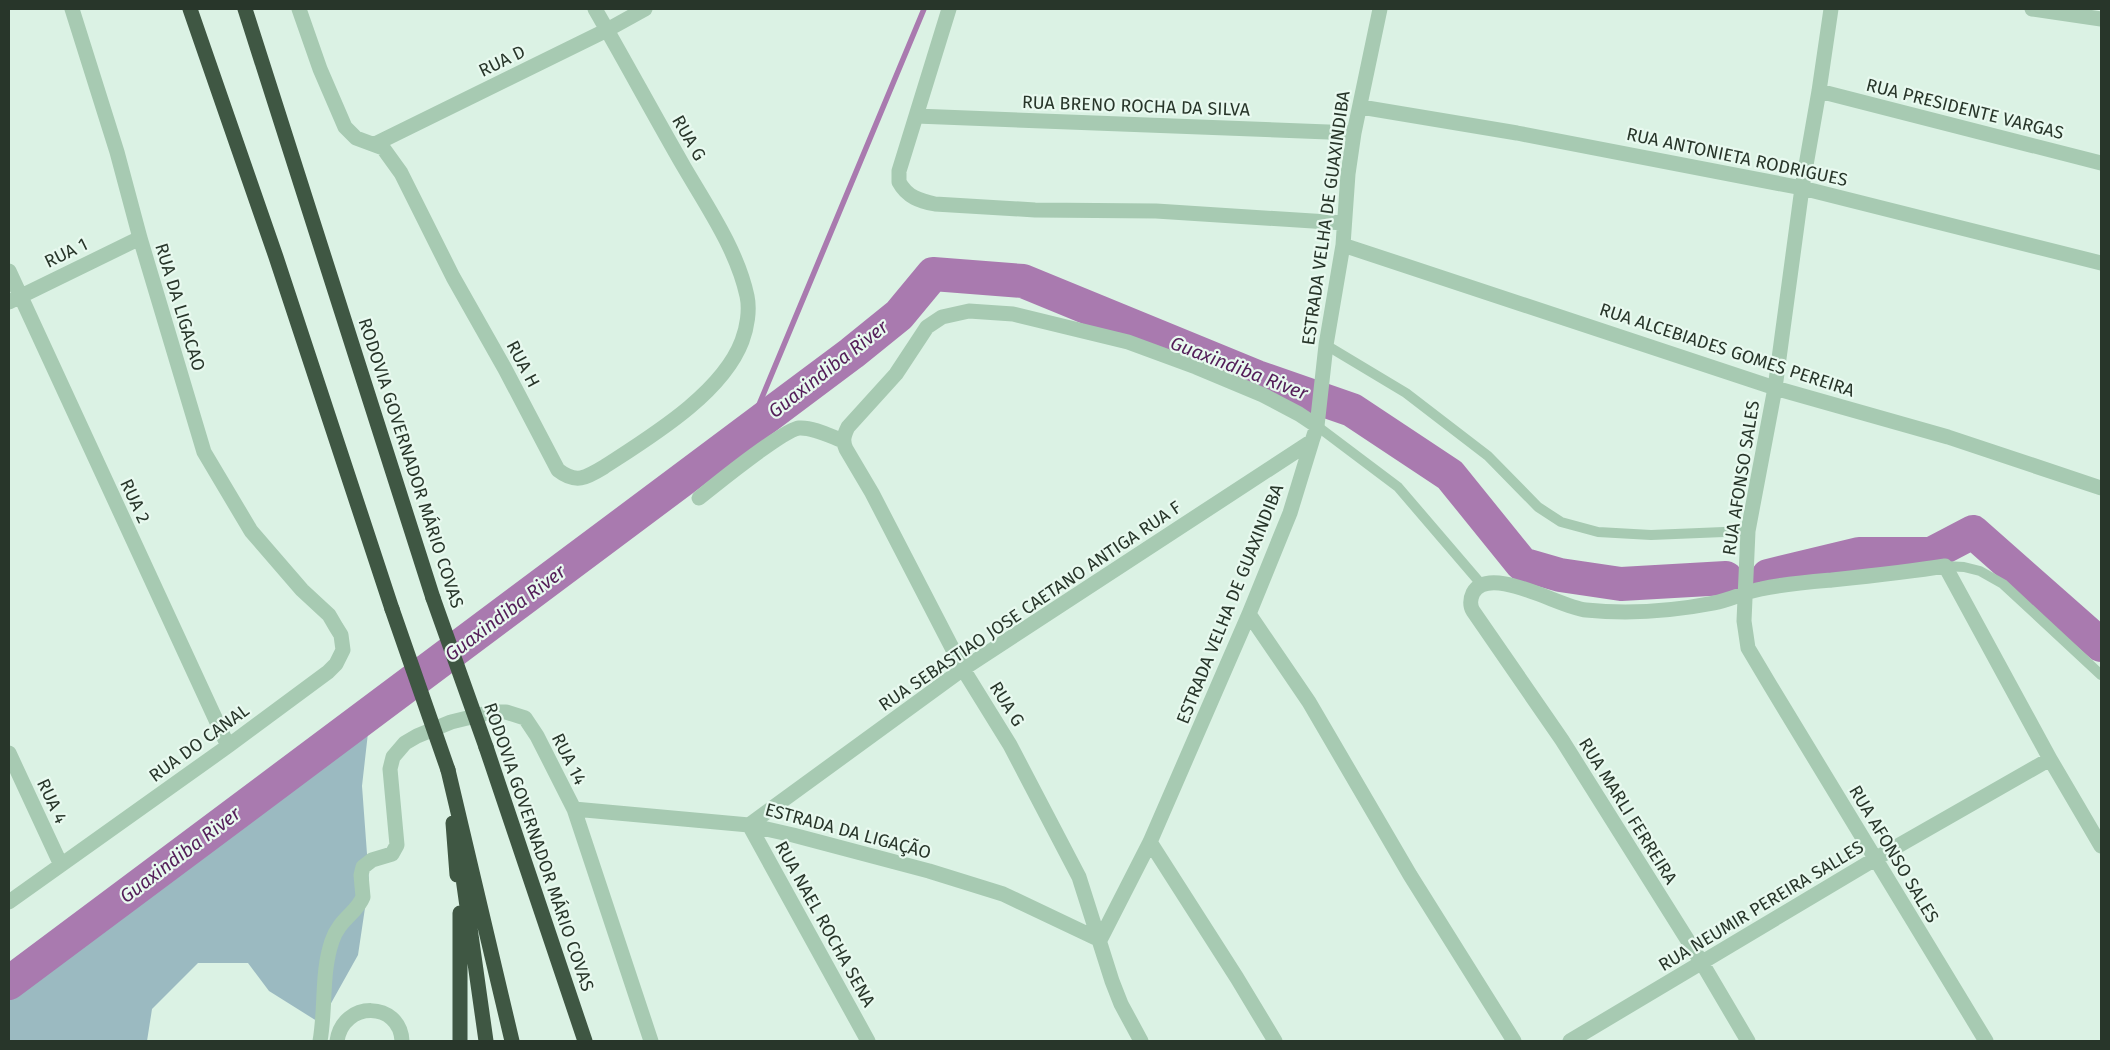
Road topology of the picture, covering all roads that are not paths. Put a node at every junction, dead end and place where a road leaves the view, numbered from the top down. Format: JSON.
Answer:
{"nodes":[{"id":1,"x":72,"y":9,"type":"edge"},
{"id":2,"x":190,"y":9,"type":"edge"},
{"id":3,"x":245,"y":9,"type":"edge"},
{"id":4,"x":299,"y":9,"type":"edge"},
{"id":5,"x":595,"y":9,"type":"edge"},
{"id":6,"x":645,"y":9,"type":"edge"},
{"id":7,"x":949,"y":9,"type":"edge"},
{"id":8,"x":1380,"y":9,"type":"edge"},
{"id":9,"x":1831,"y":9,"type":"edge"},
{"id":10,"x":2032,"y":9,"type":"edge"},
{"id":11,"x":2101,"y":19,"type":"edge"},
{"id":12,"x":607,"y":30,"type":"junction"},
{"id":13,"x":1819,"y":91,"type":"junction"},
{"id":14,"x":1361,"y":107,"type":"junction"},
{"id":15,"x":916,"y":116,"type":"junction"},
{"id":16,"x":1354,"y":133,"type":"junction"},
{"id":17,"x":375,"y":144,"type":"junction"},
{"id":18,"x":2101,"y":162,"type":"edge"},
{"id":19,"x":1802,"y":188,"type":"junction"},
{"id":20,"x":1344,"y":223,"type":"junction"},
{"id":21,"x":140,"y":238,"type":"junction"},
{"id":22,"x":1343,"y":244,"type":"junction"},
{"id":23,"x":2101,"y":263,"type":"edge"},
{"id":24,"x":738,"y":265,"type":"joint"},
{"id":25,"x":9,"y":271,"type":"edge"},
{"id":26,"x":14,"y":299,"type":"edge"},
{"id":27,"x":1326,"y":345,"type":"junction"},
{"id":28,"x":1775,"y":388,"type":"junction"},
{"id":29,"x":1317,"y":426,"type":"junction"},
{"id":30,"x":843,"y":441,"type":"junction"},
{"id":31,"x":1312,"y":441,"type":"junction"},
{"id":32,"x":2101,"y":488,"type":"edge"},
{"id":33,"x":699,"y":498,"type":"dead end"},
{"id":34,"x":1748,"y":531,"type":"junction"},
{"id":35,"x":1945,"y":566,"type":"junction"},
{"id":36,"x":1482,"y":586,"type":"junction"},
{"id":37,"x":302,"y":590,"type":"joint"},
{"id":38,"x":1745,"y":594,"type":"junction"},
{"id":39,"x":1250,"y":614,"type":"junction"},
{"id":40,"x":963,"y":669,"type":"junction"},
{"id":41,"x":2101,"y":675,"type":"edge"},
{"id":42,"x":228,"y":746,"type":"junction"},
{"id":43,"x":9,"y":753,"type":"edge"},
{"id":44,"x":2050,"y":759,"type":"junction"},
{"id":45,"x":448,"y":770,"type":"junction"},
{"id":46,"x":574,"y":809,"type":"junction"},
{"id":47,"x":749,"y":825,"type":"junction"},
{"id":48,"x":2099,"y":839,"type":"edge"},
{"id":49,"x":1150,"y":842,"type":"junction"},
{"id":50,"x":1875,"y":859,"type":"junction"},
{"id":51,"x":61,"y":865,"type":"junction"},
{"id":52,"x":9,"y":902,"type":"edge"},
{"id":53,"x":1100,"y":940,"type":"junction"},
{"id":54,"x":1702,"y":963,"type":"junction"},
{"id":55,"x":320,"y":1041,"type":"edge"},
{"id":56,"x":337,"y":1041,"type":"edge"},
{"id":57,"x":402,"y":1041,"type":"edge"},
{"id":58,"x":460,"y":1041,"type":"edge"},
{"id":59,"x":486,"y":1041,"type":"edge"},
{"id":60,"x":512,"y":1041,"type":"edge"},
{"id":61,"x":585,"y":1041,"type":"edge"},
{"id":62,"x":651,"y":1041,"type":"edge"},
{"id":63,"x":868,"y":1041,"type":"edge"},
{"id":64,"x":1141,"y":1041,"type":"edge"},
{"id":65,"x":1275,"y":1041,"type":"edge"},
{"id":66,"x":1514,"y":1041,"type":"edge"},
{"id":67,"x":1570,"y":1041,"type":"edge"},
{"id":68,"x":1748,"y":1041,"type":"edge"},
{"id":69,"x":1986,"y":1041,"type":"edge"}],
"edges":[{"from":1,"to":21,"type":"street","name":"RUA DA LIGACAO"},
{"from":2,"to":45,"type":"highway","bridge":true},
{"from":3,"to":61,"type":"highway","name":"RODOVIA GOVERNADOR MÁRIO COVAS","bridge":true},
{"from":4,"to":17,"type":"street","name":"RUA H"},
{"from":5,"to":12,"type":"street","name":"RUA G"},
{"from":6,"to":12,"type":"street","name":"RUA D"},
{"from":7,"to":15,"type":"street"},
{"from":8,"to":14,"type":"street","name":"ESTRADA VELHA DE GUAXINDIBA"},
{"from":9,"to":13,"type":"street","name":"RUA AFONSO SALES"},
{"from":10,"to":11,"type":"street"},
{"from":12,"to":17,"type":"street","name":"RUA D"},
{"from":12,"to":24,"type":"street","name":"RUA G"},
{"from":13,"to":18,"type":"street","name":"RUA PRESIDENTE VARGAS"},
{"from":13,"to":19,"type":"street","name":"RUA AFONSO SALES"},
{"from":14,"to":16,"type":"street","name":"ESTRADA VELHA DE GUAXINDIBA"},
{"from":14,"to":19,"type":"street","name":"RUA ANTONIETA RODRIGUES"},
{"from":15,"to":16,"type":"street","name":"RUA BRENO ROCHA DA SILVA"},
{"from":15,"to":20,"type":"street"},
{"from":16,"to":20,"type":"street","name":"ESTRADA VELHA DE GUAXINDIBA"},
{"from":17,"to":24,"type":"street","name":"RUA H"},
{"from":19,"to":23,"type":"street","name":"RUA ANTONIETA RODRIGUES"},
{"from":19,"to":28,"type":"street","name":"RUA AFONSO SALES"},
{"from":20,"to":22,"type":"street","name":"ESTRADA VELHA DE GUAXINDIBA"},
{"from":21,"to":26,"type":"street","name":"RUA 1"},
{"from":21,"to":37,"type":"street","name":"RUA DA LIGACAO"},
{"from":22,"to":27,"type":"street","name":"ESTRADA VELHA DE GUAXINDIBA"},
{"from":22,"to":28,"type":"street","name":"RUA ALCEBIADES GOMES PEREIRA"},
{"from":25,"to":26,"type":"street","name":"RUA 2"},
{"from":26,"to":42,"type":"street","name":"RUA 2"},
{"from":27,"to":29,"type":"street","name":"ESTRADA VELHA DE GUAXINDIBA"},
{"from":27,"to":34,"type":"lane"},
{"from":28,"to":32,"type":"street","name":"RUA ALCEBIADES GOMES PEREIRA"},
{"from":28,"to":34,"type":"street","name":"RUA AFONSO SALES"},
{"from":29,"to":30,"type":"street"},
{"from":29,"to":31,"type":"street","name":"ESTRADA VELHA DE GUAXINDIBA"},
{"from":29,"to":36,"type":"lane"},
{"from":30,"to":33,"type":"street"},
{"from":30,"to":40,"type":"street","name":"RUA G"},
{"from":31,"to":39,"type":"street","name":"ESTRADA VELHA DE GUAXINDIBA"},
{"from":31,"to":40,"type":"street","name":"RUA SEBASTIAO JOSE CAETANO ANTIGA RUA F"},
{"from":34,"to":38,"type":"street","name":"RUA AFONSO SALES"},
{"from":35,"to":38,"type":"street"},
{"from":35,"to":41,"type":"lane"},
{"from":35,"to":44,"type":"street"},
{"from":36,"to":38,"type":"street"},
{"from":36,"to":54,"type":"street","name":"RUA MARLI FERREIRA"},
{"from":37,"to":42,"type":"street","name":"RUA DO CANAL"},
{"from":38,"to":50,"type":"street","name":"RUA AFONSO SALES"},
{"from":39,"to":49,"type":"street","name":"ESTRADA VELHA DE GUAXINDIBA"},
{"from":39,"to":66,"type":"street"},
{"from":40,"to":47,"type":"street","name":"RUA SEBASTIAO JOSE CAETANO ANTIGA RUA F"},
{"from":40,"to":53,"type":"street","name":"RUA G"},
{"from":42,"to":51,"type":"street","name":"RUA DO CANAL"},
{"from":43,"to":51,"type":"street","name":"RUA 4"},
{"from":44,"to":48,"type":"street"},
{"from":44,"to":50,"type":"street","name":"RUA NEUMIR PEREIRA SALLES"},
{"from":45,"to":58,"type":"highway"},
{"from":45,"to":59,"type":"highway"},
{"from":45,"to":60,"type":"highway"},
{"from":46,"to":47,"type":"street","name":"ESTRADA DA LIGAÇÃO"},
{"from":46,"to":55,"type":"street","name":"RUA 14"},
{"from":46,"to":62,"type":"street","name":"RUA 14"},
{"from":47,"to":53,"type":"street","name":"ESTRADA DA LIGAÇÃO"},
{"from":47,"to":63,"type":"street","name":"RUA NAEL ROCHA SENA"},
{"from":49,"to":53,"type":"street","name":"ESTRADA VELHA DE GUAXINDIBA"},
{"from":49,"to":65,"type":"street"},
{"from":50,"to":54,"type":"street","name":"RUA NEUMIR PEREIRA SALLES"},
{"from":50,"to":69,"type":"street","name":"RUA AFONSO SALES"},
{"from":51,"to":52,"type":"street","name":"RUA DO CANAL"},
{"from":53,"to":64,"type":"street"},
{"from":54,"to":67,"type":"street","name":"RUA NEUMIR PEREIRA SALLES"},
{"from":54,"to":68,"type":"street","name":"RUA MARLI FERREIRA"},
{"from":56,"to":57,"type":"street"}]}
